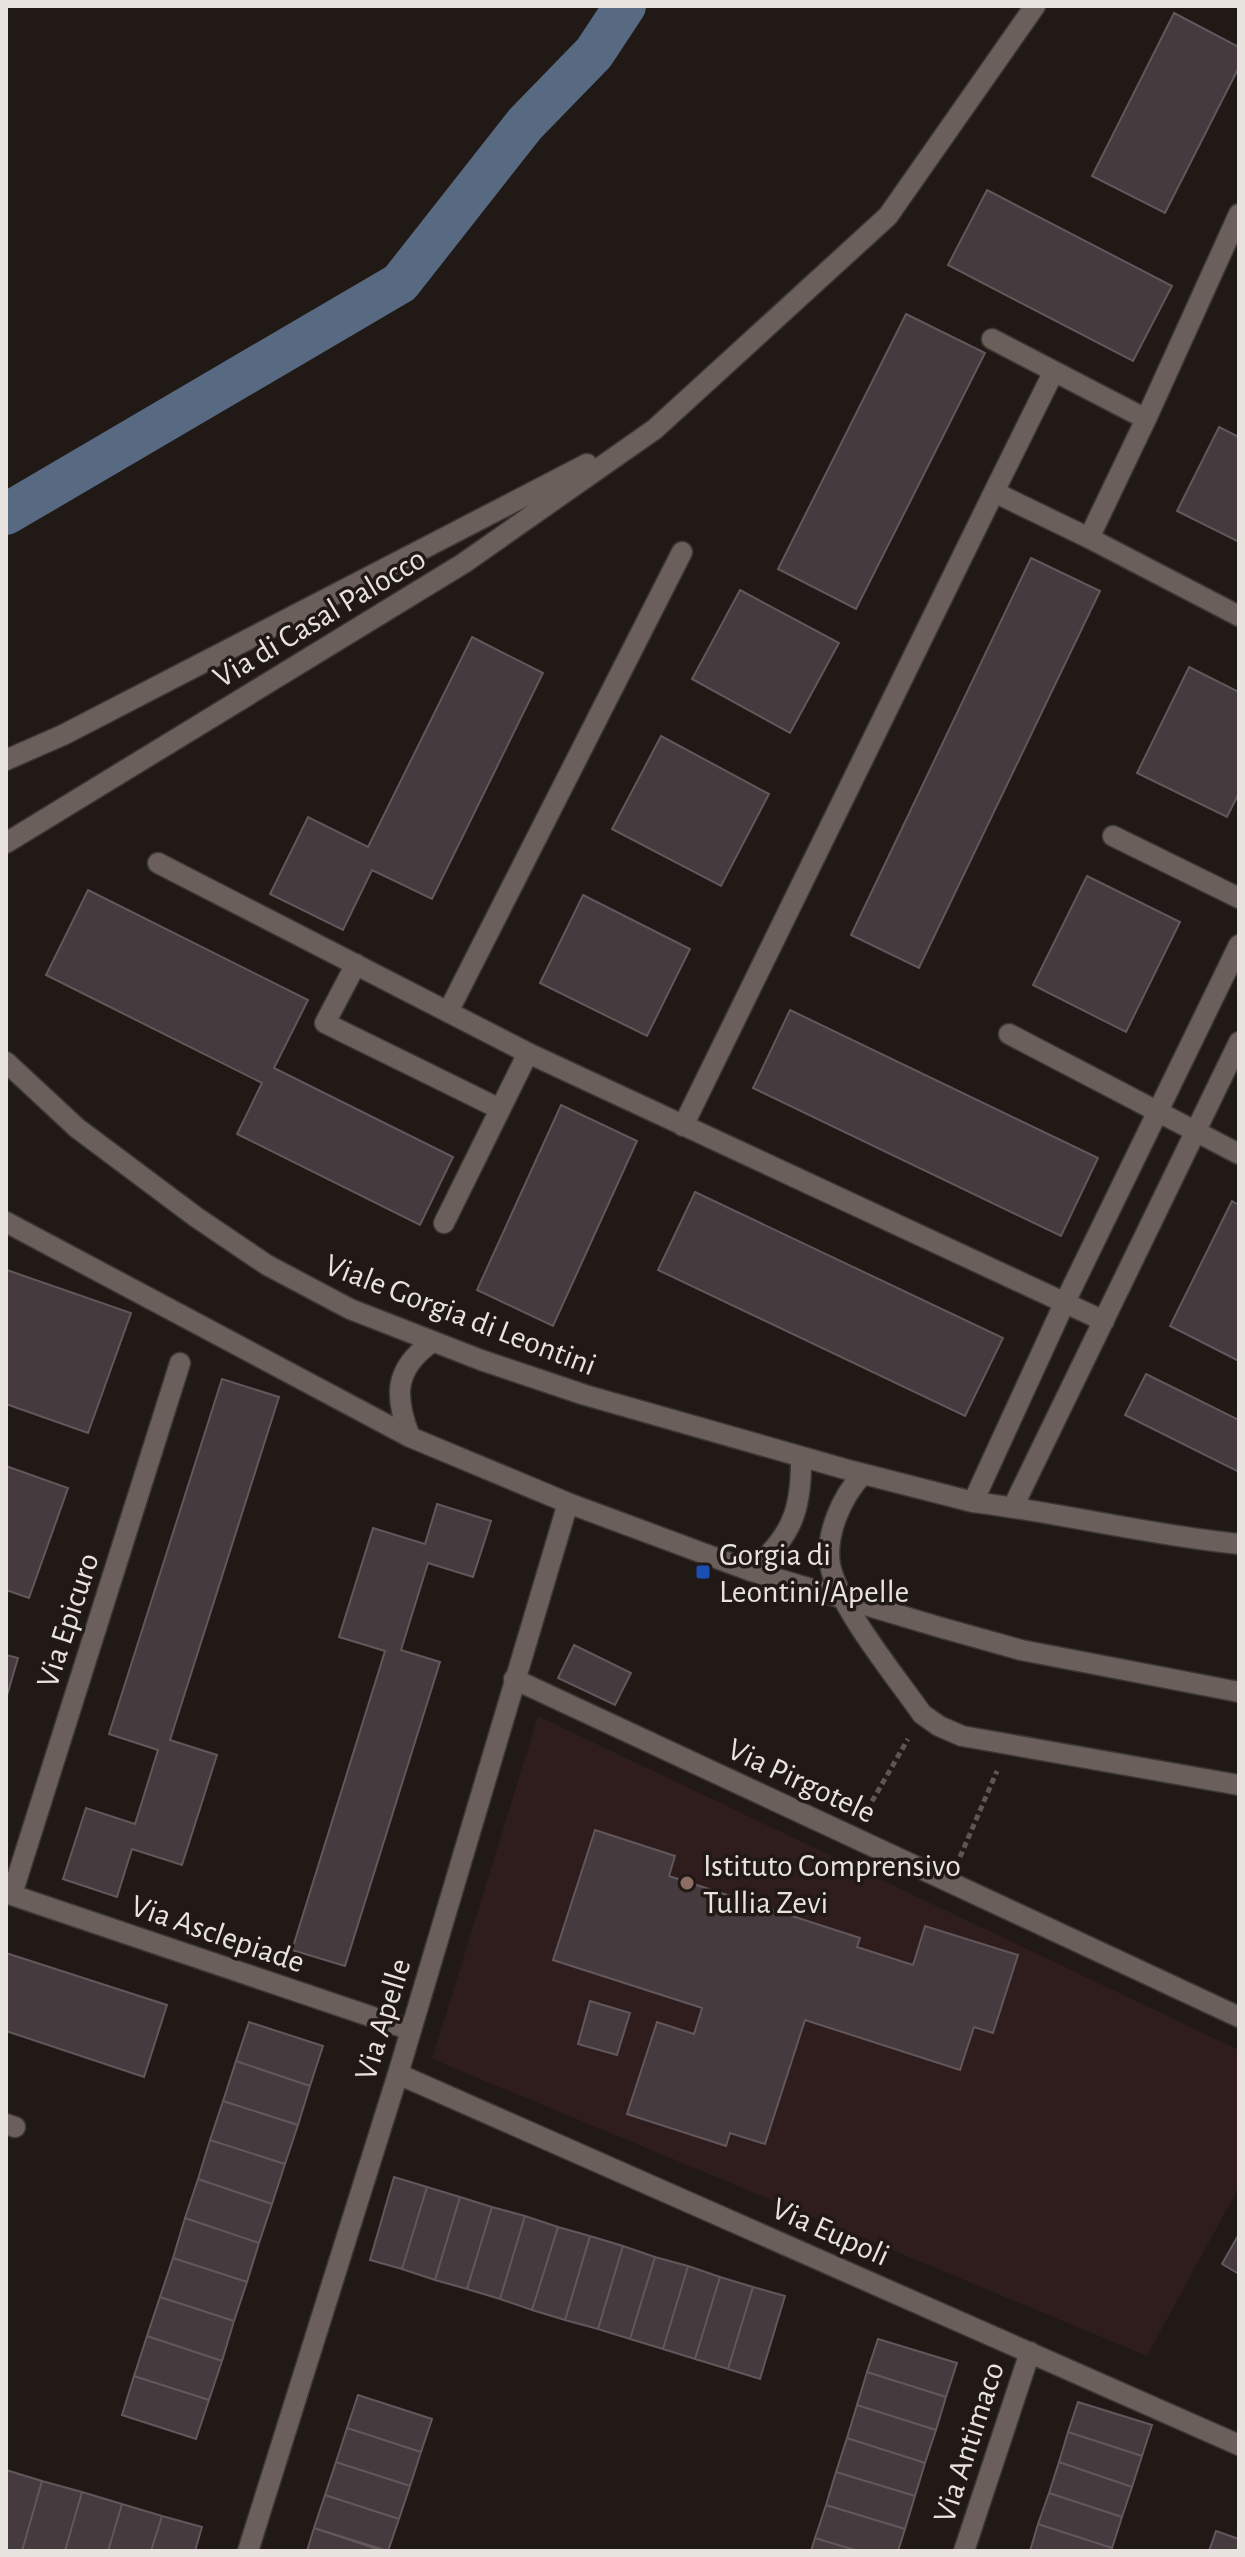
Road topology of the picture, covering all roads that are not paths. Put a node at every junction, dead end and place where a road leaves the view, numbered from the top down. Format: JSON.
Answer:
{"nodes":[{"id":1,"x":1035,"y":6,"type":"edge"},
{"id":2,"x":1239,"y":214,"type":"edge"},
{"id":3,"x":992,"y":339,"type":"dead end"},
{"id":4,"x":1053,"y":373,"type":"junction"},
{"id":5,"x":1146,"y":419,"type":"junction"},
{"id":6,"x":655,"y":429,"type":"junction"},
{"id":7,"x":994,"y":492,"type":"junction"},
{"id":8,"x":1089,"y":538,"type":"junction"},
{"id":9,"x":682,"y":552,"type":"dead end"},
{"id":10,"x":1239,"y":616,"type":"edge"},
{"id":11,"x":6,"y":760,"type":"edge"},
{"id":12,"x":1113,"y":836,"type":"dead end"},
{"id":13,"x":6,"y":843,"type":"edge"},
{"id":14,"x":158,"y":863,"type":"dead end"},
{"id":15,"x":1239,"y":898,"type":"edge"},
{"id":16,"x":1239,"y":945,"type":"edge"},
{"id":17,"x":356,"y":964,"type":"junction"},
{"id":18,"x":448,"y":1012,"type":"junction"},
{"id":19,"x":1009,"y":1034,"type":"dead end"},
{"id":20,"x":1239,"y":1042,"type":"edge"},
{"id":21,"x":528,"y":1053,"type":"junction"},
{"id":22,"x":6,"y":1062,"type":"edge"},
{"id":23,"x":500,"y":1109,"type":"junction"},
{"id":24,"x":1157,"y":1111,"type":"junction"},
{"id":25,"x":683,"y":1126,"type":"junction"},
{"id":26,"x":1195,"y":1131,"type":"junction"},
{"id":27,"x":1239,"y":1154,"type":"edge"},
{"id":28,"x":6,"y":1222,"type":"edge"},
{"id":29,"x":444,"y":1223,"type":"dead end"},
{"id":30,"x":1064,"y":1304,"type":"junction"},
{"id":31,"x":1104,"y":1321,"type":"junction"},
{"id":32,"x":432,"y":1342,"type":"junction"},
{"id":33,"x":180,"y":1363,"type":"dead end"},
{"id":34,"x":410,"y":1437,"type":"junction"},
{"id":35,"x":801,"y":1457,"type":"junction"},
{"id":36,"x":863,"y":1474,"type":"junction"},
{"id":37,"x":973,"y":1502,"type":"junction"},
{"id":38,"x":568,"y":1503,"type":"junction"},
{"id":39,"x":1013,"y":1507,"type":"junction"},
{"id":40,"x":1239,"y":1544,"type":"edge"},
{"id":41,"x":751,"y":1571,"type":"junction"},
{"id":42,"x":845,"y":1600,"type":"junction"},
{"id":43,"x":514,"y":1679,"type":"junction"},
{"id":44,"x":1239,"y":1692,"type":"edge"},
{"id":45,"x":1239,"y":1785,"type":"edge"},
{"id":46,"x":9,"y":1894,"type":"edge"},
{"id":47,"x":1239,"y":2017,"type":"edge"},
{"id":48,"x":411,"y":2030,"type":"junction"},
{"id":49,"x":398,"y":2074,"type":"junction"},
{"id":50,"x":1030,"y":2352,"type":"junction"},
{"id":51,"x":1239,"y":2445,"type":"edge"},
{"id":52,"x":248,"y":2551,"type":"edge"},
{"id":53,"x":964,"y":2551,"type":"edge"}],
"edges":[{"from":1,"to":6,"type":"street","name":"Via di Casal Palocco"},
{"from":2,"to":5,"type":"street"},
{"from":3,"to":4,"type":"street"},
{"from":4,"to":5,"type":"street"},
{"from":4,"to":7,"type":"street"},
{"from":5,"to":8,"type":"street"},
{"from":6,"to":11,"type":"street","name":"Via di Casal Palocco"},
{"from":6,"to":13,"type":"street","name":"Via di Casal Palocco"},
{"from":7,"to":8,"type":"street"},
{"from":7,"to":25,"type":"street"},
{"from":8,"to":10,"type":"street"},
{"from":9,"to":18,"type":"street"},
{"from":12,"to":15,"type":"street"},
{"from":14,"to":17,"type":"street"},
{"from":16,"to":24,"type":"street"},
{"from":17,"to":18,"type":"street"},
{"from":17,"to":23,"type":"street"},
{"from":18,"to":21,"type":"street"},
{"from":19,"to":24,"type":"street"},
{"from":20,"to":26,"type":"street"},
{"from":21,"to":23,"type":"street"},
{"from":21,"to":25,"type":"street"},
{"from":22,"to":32,"type":"street","name":"Viale Gorgia di Leontini"},
{"from":23,"to":29,"type":"street"},
{"from":24,"to":26,"type":"street"},
{"from":24,"to":30,"type":"street"},
{"from":25,"to":30,"type":"street"},
{"from":26,"to":27,"type":"street"},
{"from":26,"to":31,"type":"street"},
{"from":28,"to":34,"type":"street"},
{"from":30,"to":31,"type":"street"},
{"from":30,"to":37,"type":"street"},
{"from":31,"to":39,"type":"street"},
{"from":32,"to":34,"type":"street"},
{"from":32,"to":35,"type":"street","name":"Viale Gorgia di Leontini"},
{"from":33,"to":46,"type":"street","name":"Via Epicuro"},
{"from":34,"to":38,"type":"street"},
{"from":35,"to":36,"type":"street","name":"Viale Gorgia di Leontini"},
{"from":35,"to":41,"type":"street"},
{"from":36,"to":37,"type":"street","name":"Viale Gorgia di Leontini"},
{"from":36,"to":42,"type":"street"},
{"from":37,"to":39,"type":"street","name":"Viale Gorgia di Leontini"},
{"from":38,"to":41,"type":"street"},
{"from":38,"to":43,"type":"street","name":"Via Apelle"},
{"from":39,"to":40,"type":"street","name":"Viale Gorgia di Leontini"},
{"from":41,"to":42,"type":"street"},
{"from":42,"to":44,"type":"street"},
{"from":42,"to":45,"type":"street"},
{"from":43,"to":47,"type":"street","name":"Via Pirgotele"},
{"from":43,"to":48,"type":"street","name":"Via Apelle"},
{"from":46,"to":48,"type":"street","name":"Via Asclepiade"},
{"from":48,"to":49,"type":"street","name":"Via Apelle"},
{"from":49,"to":50,"type":"street","name":"Via Eupoli"},
{"from":49,"to":52,"type":"street","name":"Via Apelle"},
{"from":50,"to":51,"type":"street","name":"Via Eupoli"},
{"from":50,"to":53,"type":"street","name":"Via Antimaco"}]}
